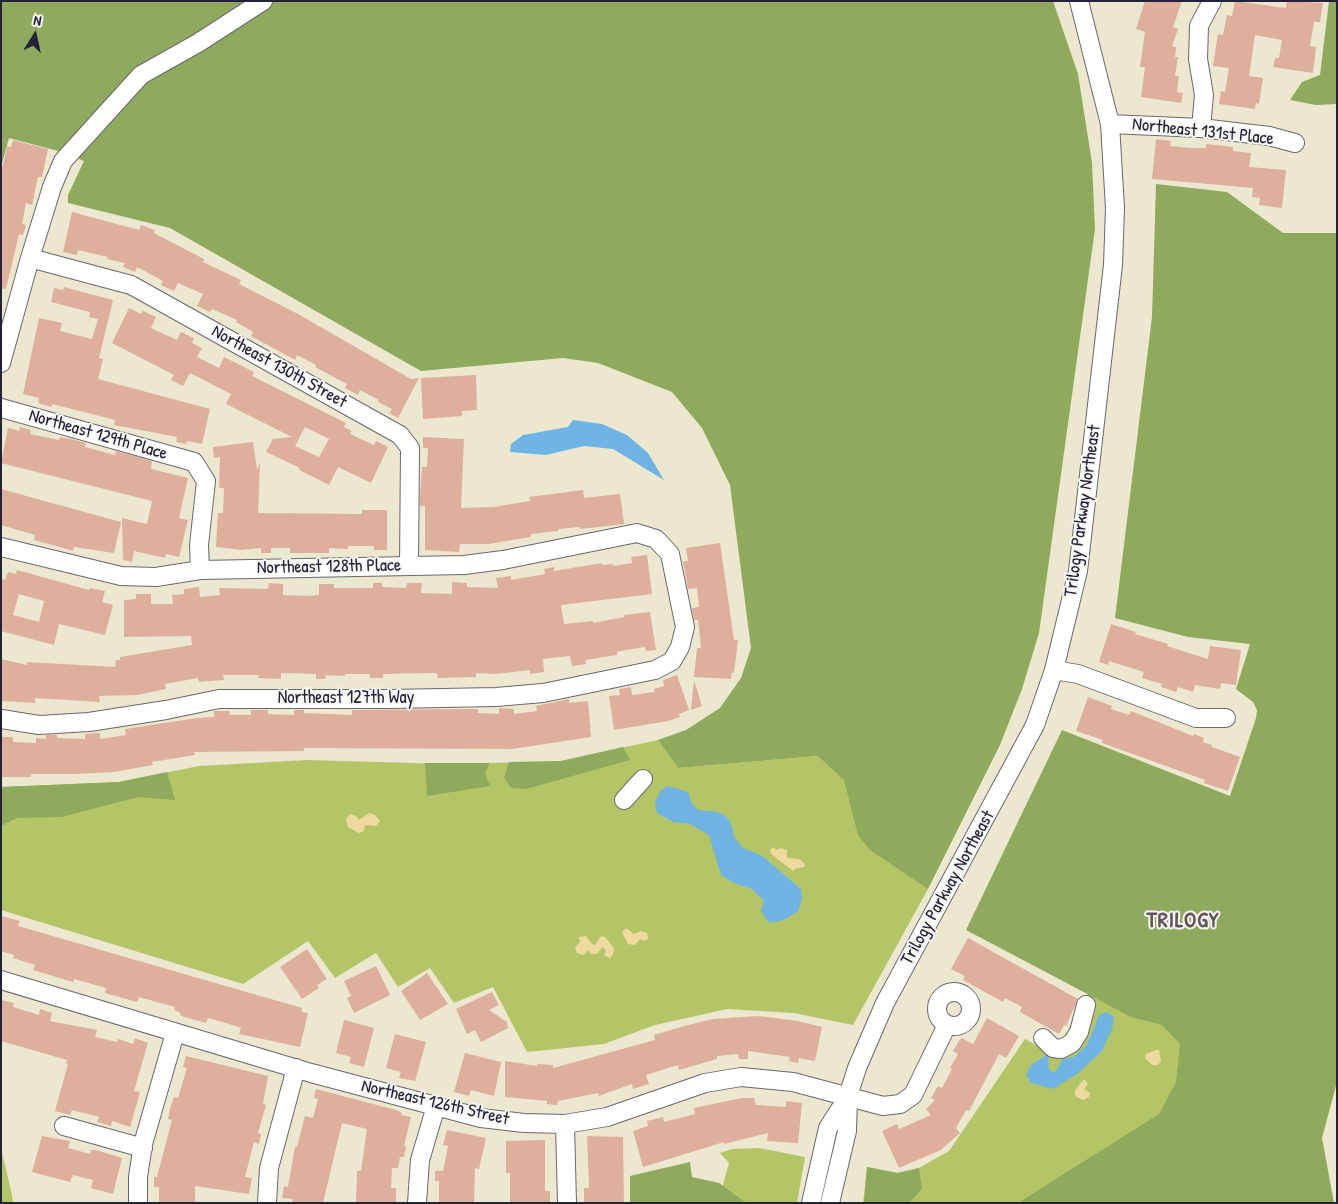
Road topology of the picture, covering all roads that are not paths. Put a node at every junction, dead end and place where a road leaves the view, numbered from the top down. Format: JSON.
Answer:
{"nodes":[{"id":1,"x":263,"y":1,"type":"edge"},
{"id":2,"x":1079,"y":1,"type":"edge"},
{"id":3,"x":1212,"y":1,"type":"edge"},
{"id":4,"x":1110,"y":124,"type":"junction"},
{"id":5,"x":1201,"y":128,"type":"junction"},
{"id":6,"x":1295,"y":144,"type":"dead end"},
{"id":7,"x":30,"y":258,"type":"junction"},
{"id":8,"x":1,"y":363,"type":"edge"},
{"id":9,"x":1,"y":408,"type":"edge"},
{"id":10,"x":1,"y":547,"type":"edge"},
{"id":11,"x":409,"y":566,"type":"junction"},
{"id":12,"x":200,"y":570,"type":"junction"},
{"id":13,"x":680,"y":647,"type":"joint"},
{"id":14,"x":1054,"y":670,"type":"junction"},
{"id":15,"x":1226,"y":718,"type":"dead end"},
{"id":16,"x":1,"y":719,"type":"edge"},
{"id":17,"x":643,"y":779,"type":"dead end"},
{"id":18,"x":624,"y":800,"type":"dead end"},
{"id":19,"x":1,"y":980,"type":"edge"},
{"id":20,"x":1086,"y":1004,"type":"dead end"},
{"id":21,"x":946,"y":1024,"type":"dead end"},
{"id":22,"x":175,"y":1033,"type":"junction"},
{"id":23,"x":1043,"y":1038,"type":"dead end"},
{"id":24,"x":296,"y":1068,"type":"junction"},
{"id":25,"x":848,"y":1096,"type":"junction"},
{"id":26,"x":436,"y":1106,"type":"junction"},
{"id":27,"x":565,"y":1124,"type":"junction"},
{"id":28,"x":64,"y":1126,"type":"dead end"},
{"id":29,"x":143,"y":1148,"type":"junction"},
{"id":30,"x":138,"y":1203,"type":"edge"},
{"id":31,"x":267,"y":1203,"type":"edge"},
{"id":32,"x":417,"y":1203,"type":"edge"},
{"id":33,"x":567,"y":1203,"type":"edge"},
{"id":34,"x":811,"y":1203,"type":"edge"},
{"id":35,"x":830,"y":1203,"type":"edge"}],
"edges":[{"from":1,"to":7,"type":"street"},
{"from":2,"to":4,"type":"street","name":"Trilogy Parkway Northeast"},
{"from":3,"to":5,"type":"street"},
{"from":4,"to":5,"type":"street","name":"Northeast 131st Place"},
{"from":4,"to":14,"type":"street","name":"Trilogy Parkway Northeast"},
{"from":5,"to":6,"type":"street","name":"Northeast 131st Place"},
{"from":7,"to":8,"type":"street"},
{"from":7,"to":11,"type":"street","name":"Northeast 130th Street"},
{"from":9,"to":12,"type":"street","name":"Northeast 129th Place"},
{"from":10,"to":12,"type":"street","name":"Northeast 128th Place"},
{"from":11,"to":12,"type":"street","name":"Northeast 128th Place"},
{"from":11,"to":13,"type":"street","name":"Northeast 128th Place"},
{"from":13,"to":16,"type":"street","name":"Northeast 127th Way"},
{"from":14,"to":15,"type":"street"},
{"from":14,"to":25,"type":"street","name":"Trilogy Parkway Northeast"},
{"from":17,"to":18,"type":"street"},
{"from":19,"to":22,"type":"street","name":"Northeast 126th Street"},
{"from":20,"to":23,"type":"street"},
{"from":21,"to":25,"type":"street","name":"Northeast 126th Street"},
{"from":22,"to":24,"type":"street","name":"Northeast 126th Street"},
{"from":22,"to":29,"type":"street"},
{"from":24,"to":26,"type":"street","name":"Northeast 126th Street"},
{"from":24,"to":31,"type":"street"},
{"from":25,"to":27,"type":"street","name":"Northeast 126th Street"},
{"from":25,"to":34,"type":"street","name":"Trilogy Parkway Northeast"},
{"from":25,"to":35,"type":"street","name":"Trilogy Parkway Northeast"},
{"from":26,"to":27,"type":"street","name":"Northeast 126th Street"},
{"from":26,"to":32,"type":"street"},
{"from":27,"to":33,"type":"street"},
{"from":28,"to":29,"type":"street"},
{"from":29,"to":30,"type":"street"}]}
